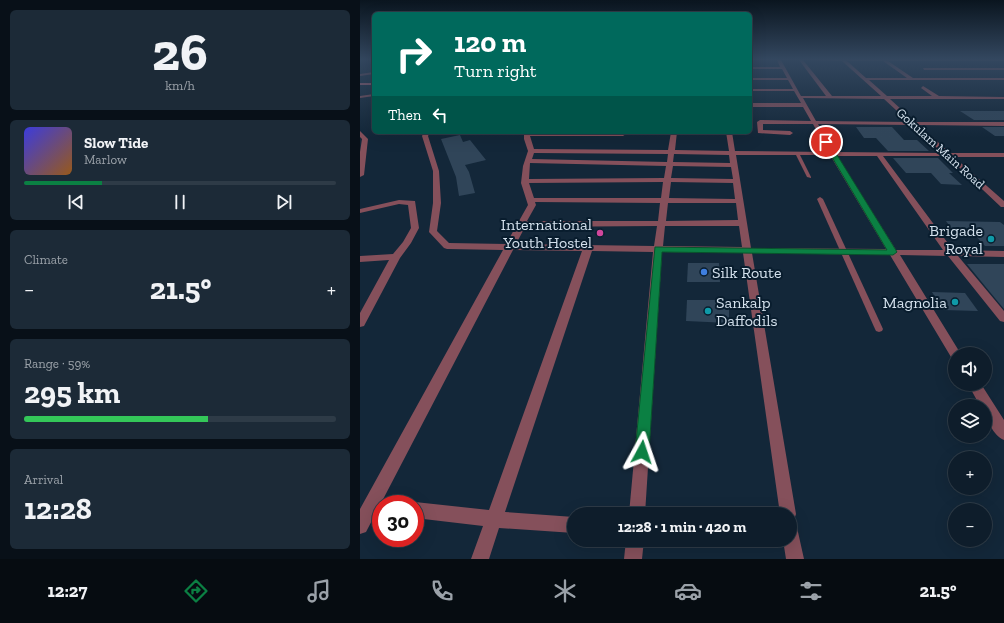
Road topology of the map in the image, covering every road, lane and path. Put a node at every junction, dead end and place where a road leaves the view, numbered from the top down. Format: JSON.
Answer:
{"nodes":[{"id":1,"x":793,"y":85,"type":"edge"},
{"id":2,"x":821,"y":85,"type":"edge"},
{"id":3,"x":872,"y":85,"type":"edge"},
{"id":4,"x":923,"y":87,"type":"dead end"},
{"id":5,"x":752,"y":90,"type":"edge"},
{"id":6,"x":798,"y":94,"type":"junction"},
{"id":7,"x":372,"y":95,"type":"edge"},
{"id":8,"x":360,"y":97,"type":"edge"},
{"id":9,"x":830,"y":97,"type":"junction"},
{"id":10,"x":885,"y":97,"type":"junction"},
{"id":11,"x":938,"y":98,"type":"junction"},
{"id":12,"x":1004,"y":98,"type":"edge"},
{"id":13,"x":752,"y":105,"type":"edge"},
{"id":14,"x":804,"y":105,"type":"junction"},
{"id":15,"x":814,"y":122,"type":"junction"},
{"id":16,"x":914,"y":123,"type":"junction"},
{"id":17,"x":1004,"y":124,"type":"edge"},
{"id":18,"x":790,"y":132,"type":"dead end"},
{"id":19,"x":360,"y":133,"type":"edge"},
{"id":20,"x":426,"y":134,"type":"edge"},
{"id":21,"x":527,"y":134,"type":"edge"},
{"id":22,"x":539,"y":134,"type":"edge"},
{"id":23,"x":674,"y":134,"type":"edge"},
{"id":24,"x":729,"y":134,"type":"edge"},
{"id":25,"x":621,"y":141,"type":"edge"},
{"id":26,"x":671,"y":152,"type":"junction"},
{"id":27,"x":732,"y":152,"type":"junction"},
{"id":28,"x":797,"y":153,"type":"junction"},
{"id":29,"x":832,"y":153,"type":"junction"},
{"id":30,"x":878,"y":153,"type":"junction"},
{"id":31,"x":947,"y":154,"type":"junction"},
{"id":32,"x":1004,"y":155,"type":"edge"},
{"id":33,"x":530,"y":156,"type":"junction"},
{"id":34,"x":670,"y":163,"type":"junction"},
{"id":35,"x":734,"y":165,"type":"junction"},
{"id":36,"x":360,"y":175,"type":"edge"},
{"id":37,"x":809,"y":177,"type":"dead end"},
{"id":38,"x":667,"y":180,"type":"junction"},
{"id":39,"x":525,"y":181,"type":"junction"},
{"id":40,"x":737,"y":181,"type":"junction"},
{"id":41,"x":820,"y":199,"type":"dead end"},
{"id":42,"x":531,"y":200,"type":"junction"},
{"id":43,"x":665,"y":200,"type":"junction"},
{"id":44,"x":740,"y":201,"type":"junction"},
{"id":45,"x":1004,"y":205,"type":"edge"},
{"id":46,"x":360,"y":211,"type":"edge"},
{"id":47,"x":662,"y":222,"type":"junction"},
{"id":48,"x":743,"y":223,"type":"junction"},
{"id":49,"x":523,"y":224,"type":"junction"},
{"id":50,"x":510,"y":247,"type":"junction"},
{"id":51,"x":588,"y":248,"type":"junction"},
{"id":52,"x":658,"y":249,"type":"junction"},
{"id":53,"x":748,"y":250,"type":"junction"},
{"id":54,"x":844,"y":252,"type":"junction"},
{"id":55,"x":893,"y":252,"type":"junction"},
{"id":56,"x":950,"y":253,"type":"junction"},
{"id":57,"x":1004,"y":254,"type":"edge"},
{"id":58,"x":396,"y":256,"type":"junction"},
{"id":59,"x":360,"y":259,"type":"edge"},
{"id":60,"x":1004,"y":318,"type":"edge"},
{"id":61,"x":360,"y":323,"type":"edge"},
{"id":62,"x":879,"y":329,"type":"dead end"},
{"id":63,"x":951,"y":347,"type":"edge"},
{"id":64,"x":978,"y":391,"type":"edge"},
{"id":65,"x":1004,"y":433,"type":"edge"},
{"id":66,"x":381,"y":495,"type":"edge"},
{"id":67,"x":638,"y":507,"type":"edge"},
{"id":68,"x":787,"y":507,"type":"edge"},
{"id":69,"x":372,"y":510,"type":"edge"},
{"id":70,"x":424,"y":511,"type":"edge"},
{"id":71,"x":493,"y":520,"type":"junction"},
{"id":72,"x":567,"y":525,"type":"edge"},
{"id":73,"x":360,"y":526,"type":"edge"},
{"id":74,"x":634,"y":547,"type":"edge"},
{"id":75,"x":793,"y":547,"type":"edge"},
{"id":76,"x":480,"y":559,"type":"edge"},
{"id":77,"x":633,"y":559,"type":"edge"},
{"id":78,"x":795,"y":559,"type":"edge"}],
"edges":[{"from":1,"to":6,"type":"street"},
{"from":2,"to":9,"type":"street"},
{"from":3,"to":10,"type":"street","name":"Gokulam Main Road"},
{"from":4,"to":11,"type":"street"},
{"from":5,"to":6,"type":"street"},
{"from":6,"to":9,"type":"street"},
{"from":6,"to":14,"type":"street"},
{"from":7,"to":8,"type":"street"},
{"from":9,"to":10,"type":"street"},
{"from":10,"to":11,"type":"street"},
{"from":10,"to":16,"type":"street","name":"Gokulam Main Road"},
{"from":11,"to":12,"type":"street"},
{"from":13,"to":14,"type":"street"},
{"from":14,"to":15,"type":"street"},
{"from":15,"to":16,"type":"street"},
{"from":15,"to":18,"type":"street"},
{"from":15,"to":29,"type":"street"},
{"from":16,"to":17,"type":"street"},
{"from":16,"to":31,"type":"street","name":"Gokulam Main Road"},
{"from":19,"to":36,"type":"street"},
{"from":20,"to":50,"type":"street"},
{"from":21,"to":33,"type":"street"},
{"from":22,"to":25,"type":"street"},
{"from":23,"to":26,"type":"street"},
{"from":24,"to":27,"type":"street"},
{"from":25,"to":26,"type":"street"},
{"from":25,"to":33,"type":"street"},
{"from":26,"to":27,"type":"street"},
{"from":26,"to":34,"type":"street"},
{"from":27,"to":28,"type":"street"},
{"from":27,"to":35,"type":"street"},
{"from":28,"to":29,"type":"street"},
{"from":28,"to":37,"type":"lane"},
{"from":29,"to":30,"type":"street"},
{"from":29,"to":55,"type":"street"},
{"from":30,"to":31,"type":"street"},
{"from":30,"to":56,"type":"street"},
{"from":31,"to":32,"type":"street"},
{"from":31,"to":45,"type":"street","name":"Gokulam Main Road"},
{"from":33,"to":34,"type":"street"},
{"from":33,"to":39,"type":"street"},
{"from":34,"to":35,"type":"street"},
{"from":34,"to":38,"type":"street"},
{"from":35,"to":40,"type":"street"},
{"from":38,"to":39,"type":"street"},
{"from":38,"to":40,"type":"street"},
{"from":38,"to":43,"type":"street"},
{"from":39,"to":42,"type":"street"},
{"from":40,"to":44,"type":"street"},
{"from":41,"to":54,"type":"lane"},
{"from":42,"to":43,"type":"street"},
{"from":42,"to":49,"type":"street"},
{"from":43,"to":44,"type":"street"},
{"from":43,"to":47,"type":"street"},
{"from":44,"to":48,"type":"street"},
{"from":46,"to":58,"type":"street"},
{"from":47,"to":48,"type":"street"},
{"from":47,"to":49,"type":"street"},
{"from":47,"to":52,"type":"street"},
{"from":48,"to":53,"type":"street"},
{"from":49,"to":50,"type":"street"},
{"from":50,"to":51,"type":"street"},
{"from":50,"to":66,"type":"street"},
{"from":51,"to":52,"type":"street"},
{"from":51,"to":71,"type":"street"},
{"from":52,"to":53,"type":"street"},
{"from":52,"to":67,"type":"street"},
{"from":53,"to":54,"type":"street"},
{"from":53,"to":68,"type":"street"},
{"from":54,"to":55,"type":"street"},
{"from":54,"to":62,"type":"lane"},
{"from":55,"to":56,"type":"street"},
{"from":55,"to":63,"type":"street"},
{"from":56,"to":57,"type":"street"},
{"from":56,"to":60,"type":"street"},
{"from":58,"to":59,"type":"street"},
{"from":58,"to":61,"type":"street"},
{"from":64,"to":65,"type":"street"},
{"from":69,"to":73,"type":"street"},
{"from":70,"to":71,"type":"street"},
{"from":71,"to":72,"type":"street"},
{"from":71,"to":76,"type":"street"},
{"from":74,"to":77,"type":"street"},
{"from":75,"to":78,"type":"street"}]}
